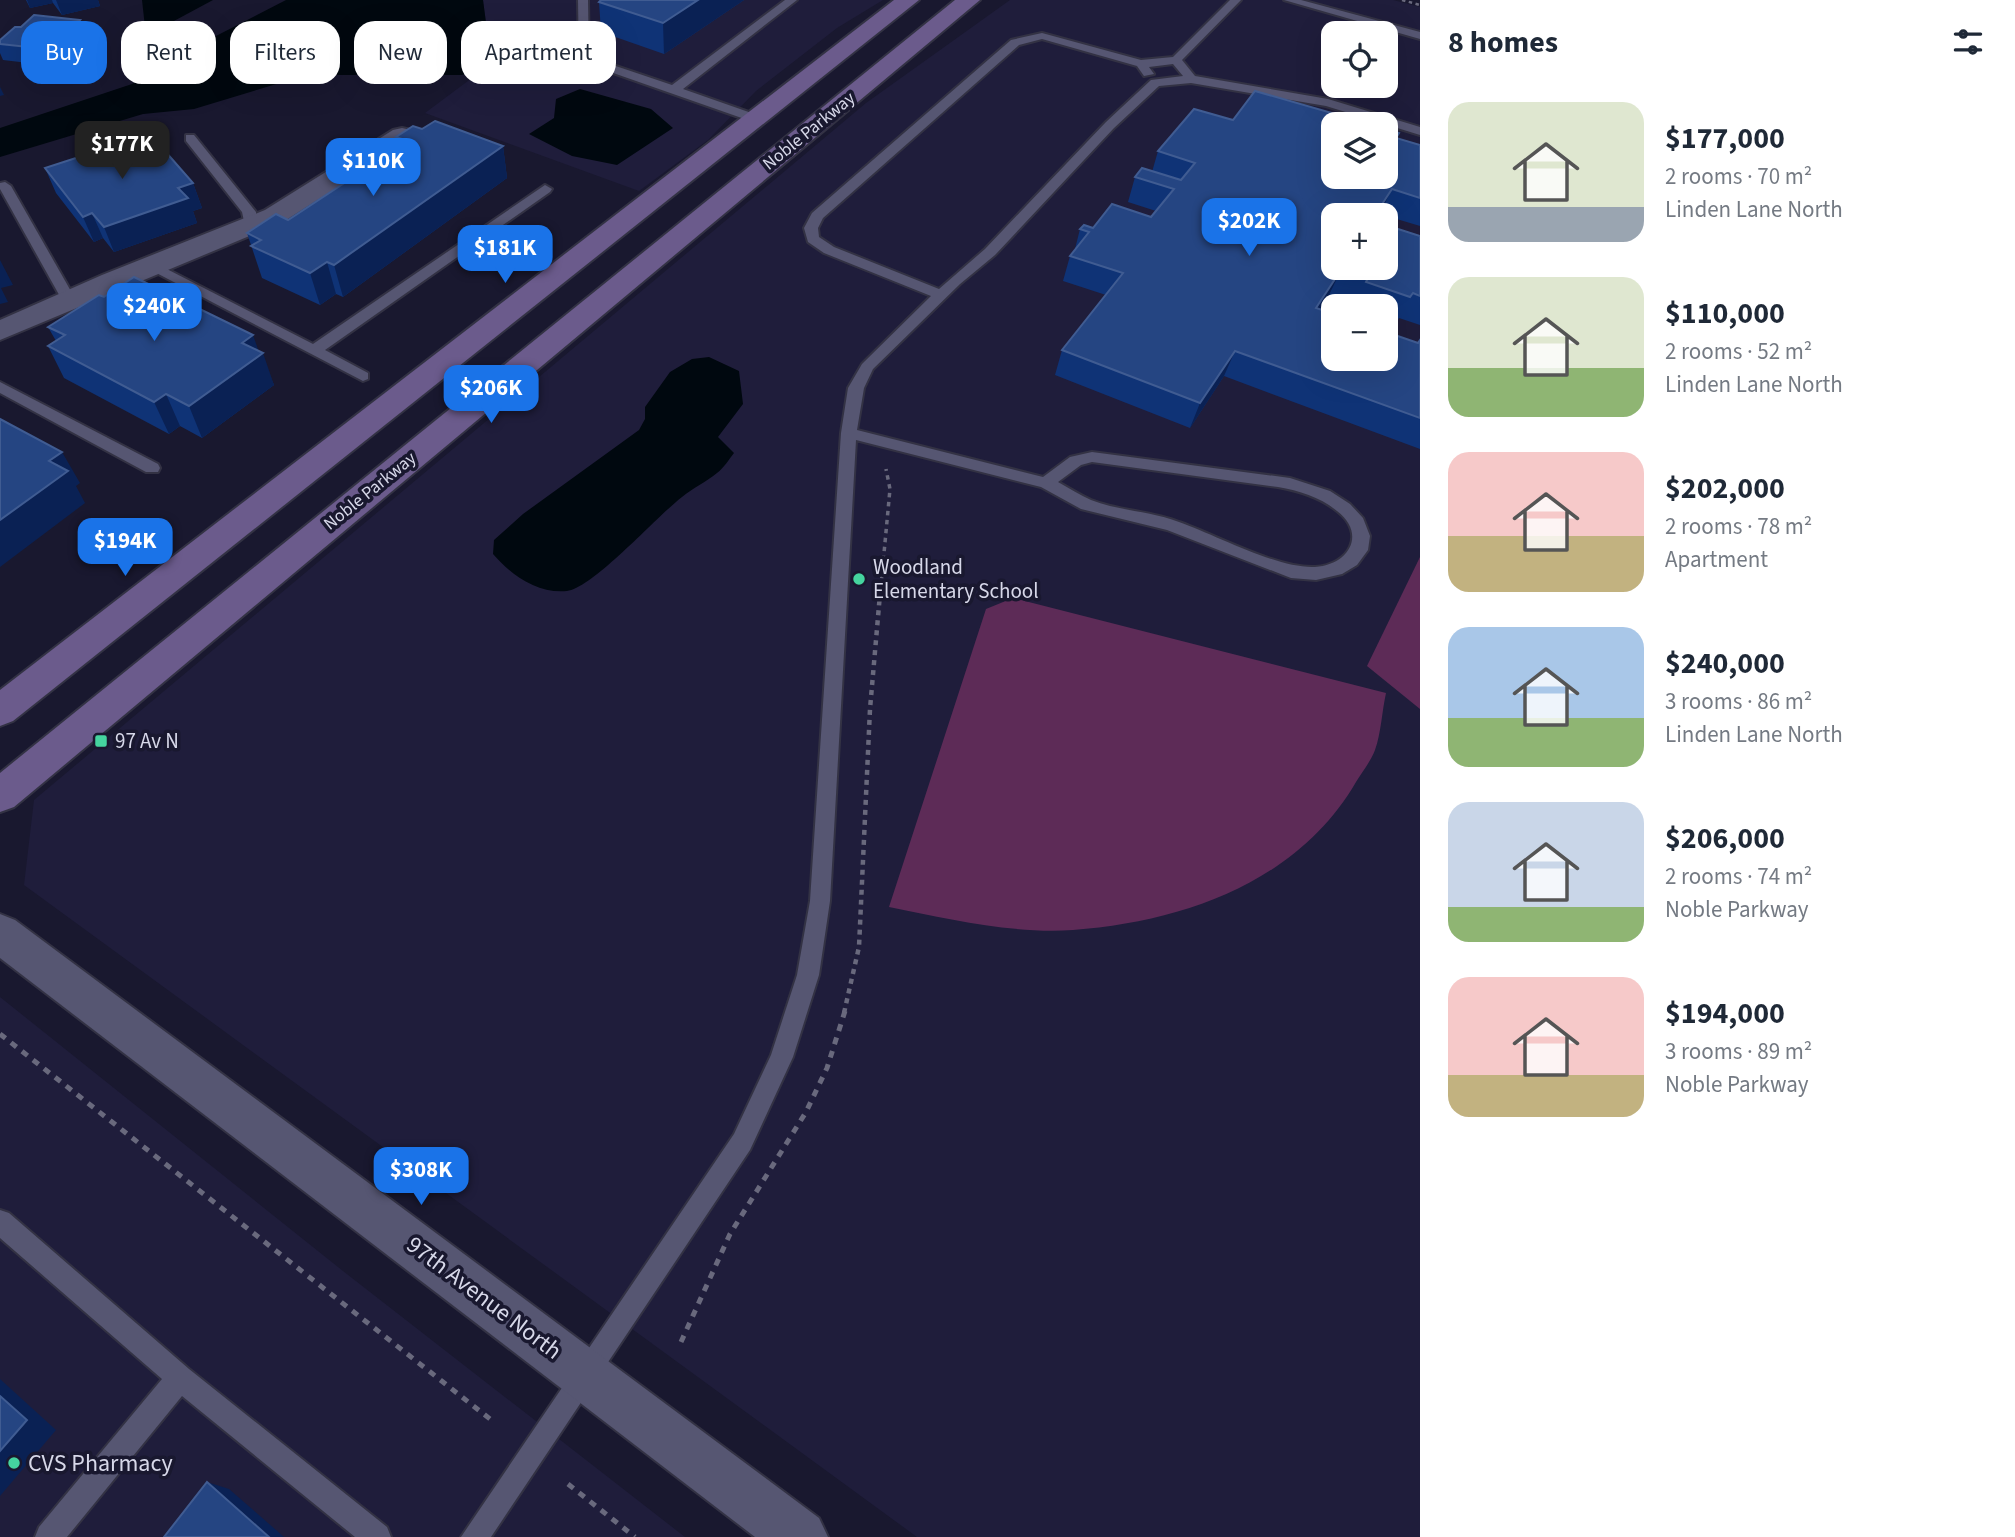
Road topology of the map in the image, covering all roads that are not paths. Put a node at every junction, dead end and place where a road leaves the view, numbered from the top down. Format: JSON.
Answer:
{"nodes":[{"id":1,"x":583,"y":0,"type":"edge"},
{"id":2,"x":792,"y":0,"type":"edge"},
{"id":3,"x":908,"y":0,"type":"edge"},
{"id":4,"x":969,"y":0,"type":"edge"},
{"id":5,"x":1236,"y":0,"type":"edge"},
{"id":6,"x":1289,"y":0,"type":"edge"},
{"id":7,"x":1420,"y":36,"type":"edge"},
{"id":8,"x":1176,"y":60,"type":"junction"},
{"id":9,"x":1141,"y":64,"type":"junction"},
{"id":10,"x":1191,"y":79,"type":"junction"},
{"id":11,"x":1155,"y":83,"type":"junction"},
{"id":12,"x":674,"y":90,"type":"junction"},
{"id":13,"x":756,"y":119,"type":"junction"},
{"id":14,"x":1420,"y":131,"type":"edge"},
{"id":15,"x":402,"y":135,"type":"edge"},
{"id":16,"x":190,"y":138,"type":"dead end"},
{"id":17,"x":5,"y":186,"type":"dead end"},
{"id":18,"x":545,"y":189,"type":"dead end"},
{"id":19,"x":251,"y":227,"type":"junction"},
{"id":20,"x":152,"y":267,"type":"junction"},
{"id":21,"x":942,"y":295,"type":"junction"},
{"id":22,"x":69,"y":300,"type":"junction"},
{"id":23,"x":0,"y":331,"type":"edge"},
{"id":24,"x":314,"y":351,"type":"junction"},
{"id":25,"x":363,"y":376,"type":"dead end"},
{"id":26,"x":0,"y":387,"type":"edge"},
{"id":27,"x":849,"y":433,"type":"junction"},
{"id":28,"x":152,"y":468,"type":"dead end"},
{"id":29,"x":1046,"y":483,"type":"junction"},
{"id":30,"x":0,"y":711,"type":"edge"},
{"id":31,"x":0,"y":796,"type":"edge"},
{"id":32,"x":0,"y":933,"type":"edge"},
{"id":33,"x":0,"y":1222,"type":"edge"},
{"id":34,"x":584,"y":1374,"type":"junction"},
{"id":35,"x":180,"y":1378,"type":"junction"},
{"id":36,"x":49,"y":1537,"type":"edge"},
{"id":37,"x":377,"y":1537,"type":"edge"},
{"id":38,"x":475,"y":1537,"type":"edge"},
{"id":39,"x":800,"y":1537,"type":"edge"}],
"edges":[{"from":1,"to":12,"type":"lane"},
{"from":2,"to":12,"type":"lane"},
{"from":3,"to":13,"type":"main road","name":"Noble Parkway"},
{"from":4,"to":31,"type":"main road","name":"Noble Parkway"},
{"from":5,"to":8,"type":"lane"},
{"from":6,"to":7,"type":"lane"},
{"from":8,"to":9,"type":"lane"},
{"from":8,"to":10,"type":"lane"},
{"from":9,"to":11,"type":"lane"},
{"from":9,"to":21,"type":"lane"},
{"from":10,"to":11,"type":"lane"},
{"from":10,"to":14,"type":"lane"},
{"from":11,"to":21,"type":"lane"},
{"from":12,"to":13,"type":"lane"},
{"from":13,"to":30,"type":"main road","name":"Noble Parkway"},
{"from":15,"to":19,"type":"street"},
{"from":16,"to":19,"type":"lane"},
{"from":17,"to":22,"type":"lane"},
{"from":18,"to":24,"type":"lane"},
{"from":19,"to":20,"type":"street"},
{"from":20,"to":22,"type":"street"},
{"from":20,"to":24,"type":"lane"},
{"from":21,"to":27,"type":"lane"},
{"from":22,"to":23,"type":"street"},
{"from":24,"to":25,"type":"lane"},
{"from":26,"to":28,"type":"lane"},
{"from":27,"to":29,"type":"lane"},
{"from":27,"to":34,"type":"lane"},
{"from":29,"to":29,"type":"lane"},
{"from":32,"to":34,"type":"street","name":"97th Avenue North"},
{"from":33,"to":35,"type":"lane"},
{"from":34,"to":38,"type":"lane"},
{"from":34,"to":39,"type":"street","name":"97th Avenue North"},
{"from":35,"to":36,"type":"lane"},
{"from":35,"to":37,"type":"lane"}]}
